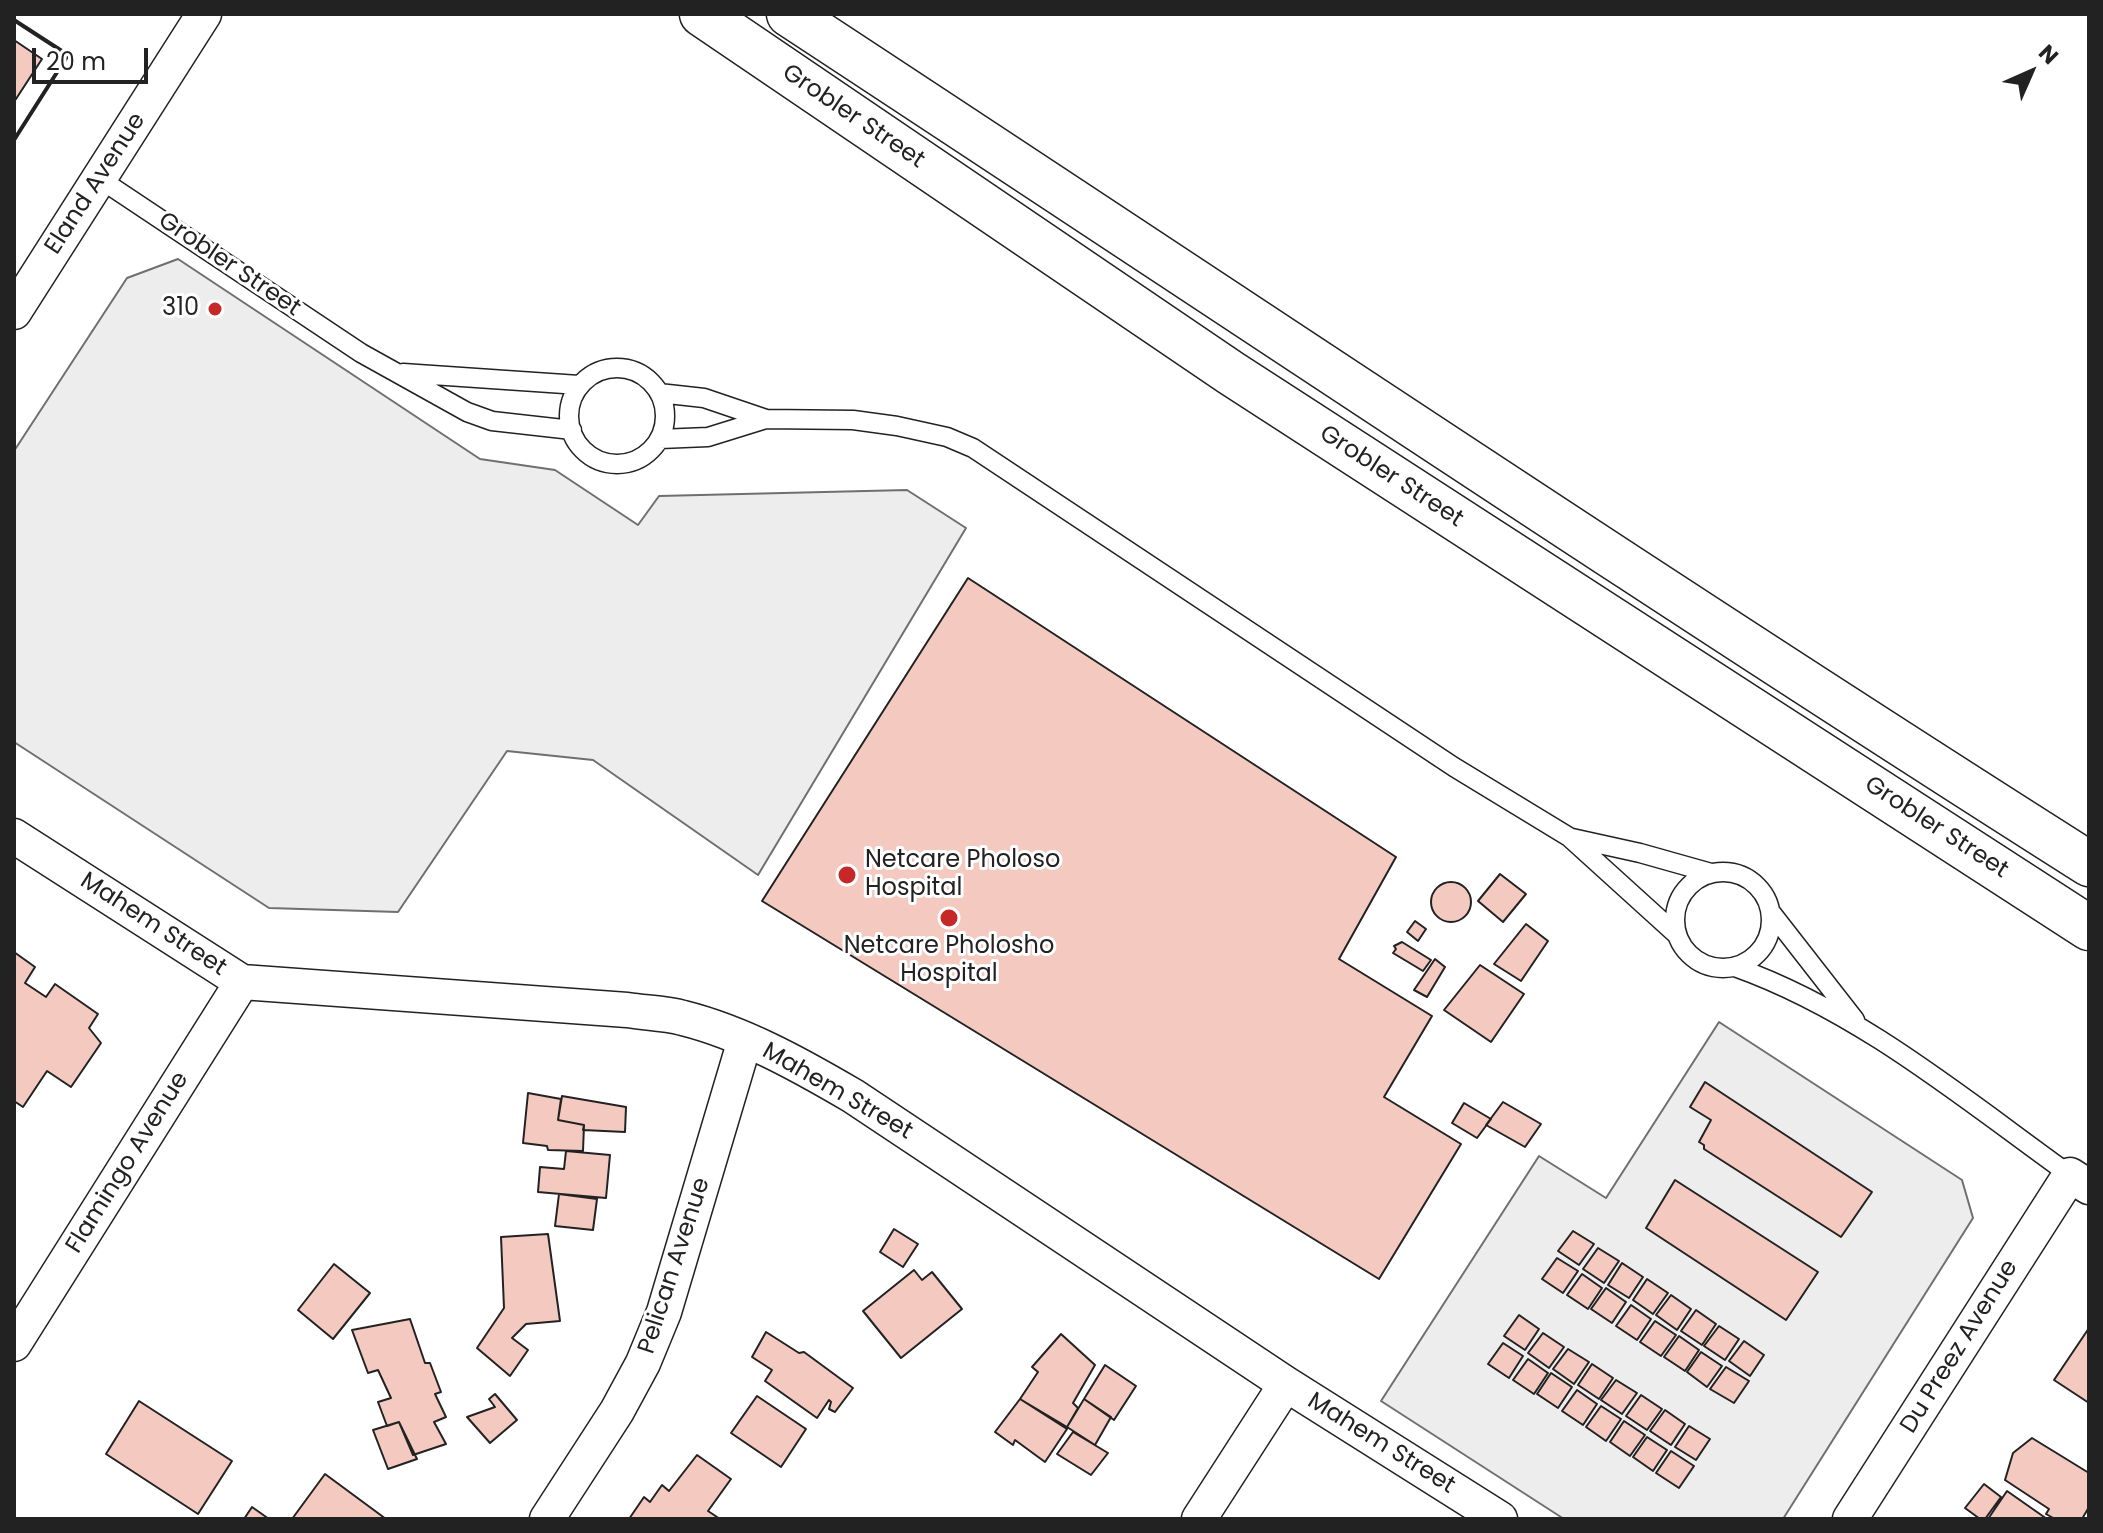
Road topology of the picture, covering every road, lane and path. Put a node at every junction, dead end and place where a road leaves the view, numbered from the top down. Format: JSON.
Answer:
{"nodes":[{"id":1,"x":204,"y":14,"type":"edge"},
{"id":2,"x":702,"y":14,"type":"edge"},
{"id":3,"x":789,"y":14,"type":"edge"},
{"id":4,"x":100,"y":179,"type":"junction"},
{"id":5,"x":14,"y":312,"type":"edge"},
{"id":6,"x":400,"y":373,"type":"junction"},
{"id":7,"x":579,"y":385,"type":"junction"},
{"id":8,"x":659,"y":393,"type":"junction"},
{"id":9,"x":766,"y":419,"type":"junction"},
{"id":10,"x":572,"y":430,"type":"junction"},
{"id":11,"x":660,"y":439,"type":"junction"},
{"id":12,"x":14,"y":836,"type":"edge"},
{"id":13,"x":1569,"y":837,"type":"junction"},
{"id":14,"x":2089,"y":864,"type":"edge"},
{"id":15,"x":1711,"y":873,"type":"junction"},
{"id":16,"x":1770,"y":911,"type":"junction"},
{"id":17,"x":2089,"y":928,"type":"edge"},
{"id":18,"x":1676,"y":934,"type":"junction"},
{"id":19,"x":1735,"y":967,"type":"junction"},
{"id":20,"x":242,"y":982,"type":"junction"},
{"id":21,"x":1860,"y":1026,"type":"junction"},
{"id":22,"x":745,"y":1040,"type":"junction"},
{"id":23,"x":2080,"y":1181,"type":"edge"},
{"id":24,"x":14,"y":1344,"type":"edge"},
{"id":25,"x":1286,"y":1384,"type":"junction"},
{"id":26,"x":547,"y":1519,"type":"edge"},
{"id":27,"x":1199,"y":1519,"type":"edge"},
{"id":28,"x":1500,"y":1519,"type":"edge"},
{"id":29,"x":1850,"y":1519,"type":"edge"}],
"edges":[{"from":1,"to":4,"type":"street","name":"Eland Avenue"},
{"from":2,"to":17,"type":"main road","name":"Grobler Street"},
{"from":3,"to":14,"type":"main road","name":"Grobler Street"},
{"from":4,"to":5,"type":"street","name":"Eland Avenue"},
{"from":4,"to":6,"type":"lane","name":"Grobler Street"},
{"from":6,"to":7,"type":"lane","name":"Grobler Street"},
{"from":6,"to":10,"type":"lane","name":"Grobler Street"},
{"from":7,"to":8,"type":"lane","name":"Grobler Street"},
{"from":7,"to":10,"type":"lane"},
{"from":8,"to":9,"type":"lane"},
{"from":8,"to":11,"type":"lane"},
{"from":9,"to":11,"type":"lane"},
{"from":9,"to":13,"type":"lane"},
{"from":10,"to":11,"type":"lane"},
{"from":12,"to":20,"type":"street","name":"Mahem Street"},
{"from":13,"to":15,"type":"lane"},
{"from":13,"to":18,"type":"lane"},
{"from":15,"to":16,"type":"lane"},
{"from":15,"to":18,"type":"lane"},
{"from":16,"to":19,"type":"lane"},
{"from":16,"to":21,"type":"lane"},
{"from":18,"to":19,"type":"lane"},
{"from":19,"to":21,"type":"lane"},
{"from":20,"to":22,"type":"street","name":"Mahem Street"},
{"from":20,"to":24,"type":"street","name":"Flamingo Avenue"},
{"from":21,"to":23,"type":"lane"},
{"from":22,"to":25,"type":"street","name":"Mahem Street"},
{"from":22,"to":26,"type":"street","name":"Pelican Avenue"},
{"from":23,"to":29,"type":"street","name":"Du Preez Avenue"},
{"from":25,"to":27,"type":"street"},
{"from":25,"to":28,"type":"street","name":"Mahem Street"}]}
